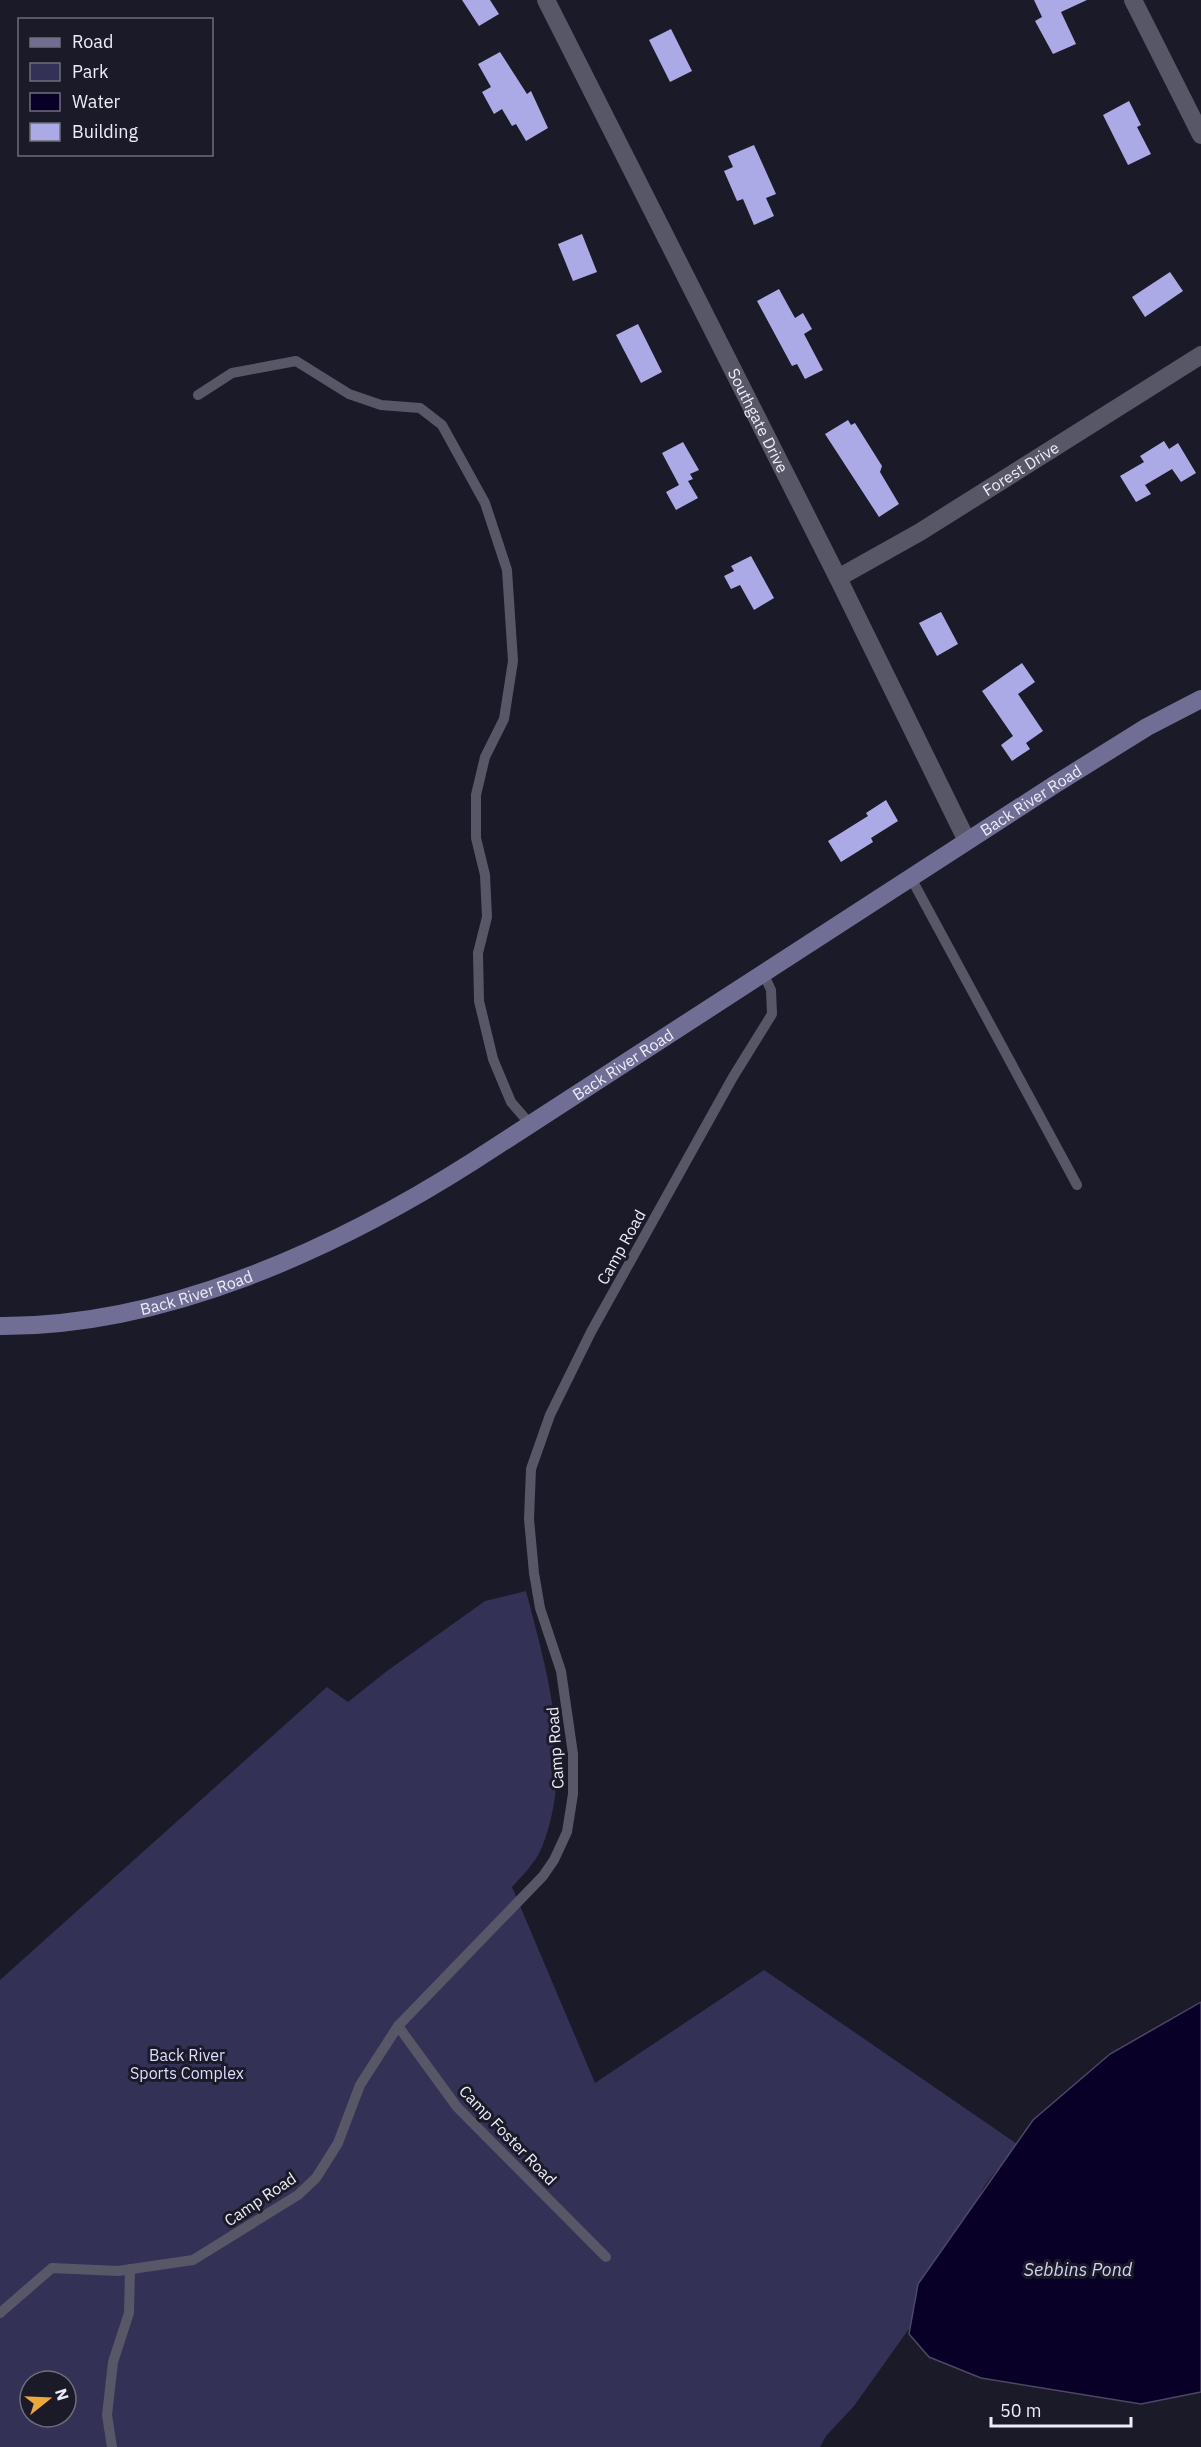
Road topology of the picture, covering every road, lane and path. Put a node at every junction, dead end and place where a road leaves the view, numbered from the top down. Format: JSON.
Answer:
{"nodes":[{"id":1,"x":546,"y":0,"type":"edge"},
{"id":2,"x":1133,"y":0,"type":"edge"},
{"id":3,"x":1201,"y":135,"type":"edge"},
{"id":4,"x":1201,"y":356,"type":"edge"},
{"id":5,"x":198,"y":394,"type":"dead end"},
{"id":6,"x":838,"y":578,"type":"junction"},
{"id":7,"x":1201,"y":699,"type":"edge"},
{"id":8,"x":967,"y":841,"type":"junction"},
{"id":9,"x":911,"y":878,"type":"junction"},
{"id":10,"x":764,"y":975,"type":"junction"},
{"id":11,"x":530,"y":1124,"type":"junction"},
{"id":12,"x":1077,"y":1185,"type":"dead end"},
{"id":13,"x":0,"y":1326,"type":"edge"},
{"id":14,"x":398,"y":2026,"type":"junction"},
{"id":15,"x":606,"y":2257,"type":"dead end"},
{"id":16,"x":130,"y":2269,"type":"junction"},
{"id":17,"x":0,"y":2313,"type":"edge"},
{"id":18,"x":112,"y":2447,"type":"edge"}],
"edges":[{"from":1,"to":6,"type":"street","name":"Southgate Drive"},
{"from":2,"to":3,"type":"street"},
{"from":4,"to":6,"type":"street","name":"Forest Drive"},
{"from":5,"to":11,"type":"lane"},
{"from":6,"to":8,"type":"street","name":"Southgate Drive"},
{"from":7,"to":8,"type":"street","name":"Back River Road"},
{"from":8,"to":9,"type":"street","name":"Back River Road"},
{"from":9,"to":10,"type":"street","name":"Back River Road"},
{"from":9,"to":12,"type":"lane"},
{"from":10,"to":11,"type":"street","name":"Back River Road"},
{"from":10,"to":14,"type":"lane","name":"Camp Road"},
{"from":11,"to":13,"type":"street","name":"Back River Road"},
{"from":14,"to":15,"type":"lane","name":"Camp Foster Road"},
{"from":14,"to":16,"type":"lane","name":"Camp Road"},
{"from":16,"to":17,"type":"lane","name":"Camp Road"},
{"from":16,"to":18,"type":"lane"}]}
